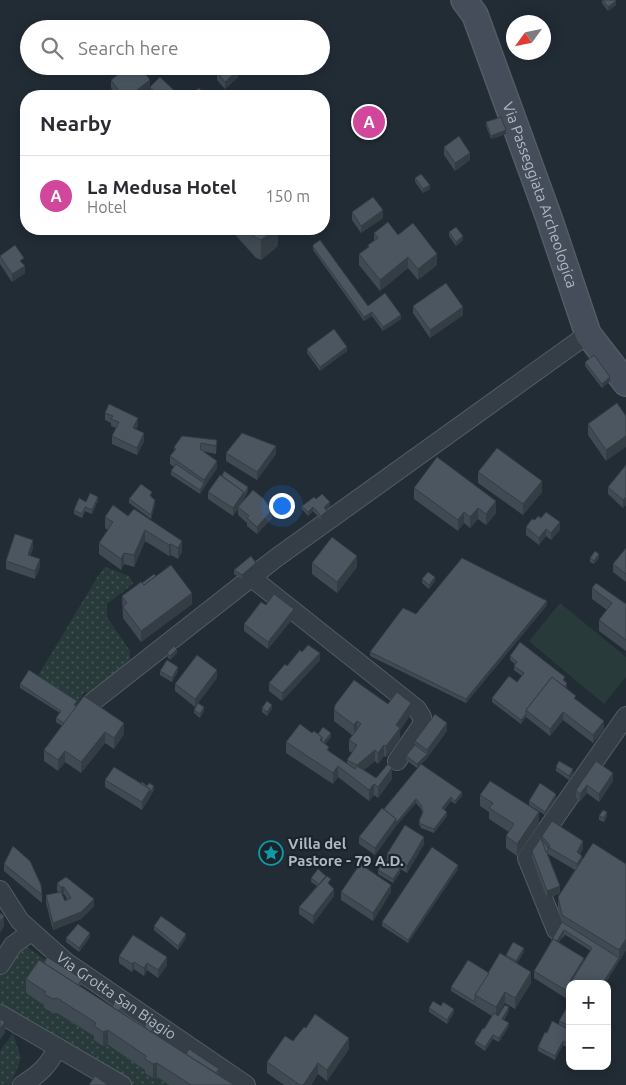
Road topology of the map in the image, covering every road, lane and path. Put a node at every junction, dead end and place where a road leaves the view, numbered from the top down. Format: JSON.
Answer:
{"nodes":[{"id":1,"x":464,"y":0,"type":"edge"},
{"id":2,"x":588,"y":334,"type":"junction"},
{"id":3,"x":626,"y":383,"type":"edge"},
{"id":4,"x":252,"y":578,"type":"junction"},
{"id":5,"x":90,"y":704,"type":"edge"},
{"id":6,"x":626,"y":716,"type":"edge"},
{"id":7,"x":397,"y":761,"type":"dead end"},
{"id":8,"x":0,"y":890,"type":"edge"},
{"id":9,"x":556,"y":930,"type":"edge"},
{"id":10,"x":31,"y":932,"type":"junction"},
{"id":11,"x":0,"y":965,"type":"edge"},
{"id":12,"x":0,"y":1014,"type":"edge"},
{"id":13,"x":57,"y":1047,"type":"junction"},
{"id":14,"x":22,"y":1085,"type":"edge"},
{"id":15,"x":122,"y":1085,"type":"edge"},
{"id":16,"x":246,"y":1085,"type":"edge"}],
"edges":[{"from":1,"to":2,"type":"street","name":"Via Passeggiata Archeologica"},
{"from":2,"to":3,"type":"street","name":"Via Passeggiata Archeologica"},
{"from":2,"to":4,"type":"street"},
{"from":4,"to":5,"type":"street"},
{"from":4,"to":7,"type":"street"},
{"from":6,"to":9,"type":"street"},
{"from":8,"to":10,"type":"street","name":"Via Grotta San Biagio"},
{"from":10,"to":11,"type":"street"},
{"from":10,"to":16,"type":"street","name":"Via Grotta San Biagio"},
{"from":12,"to":13,"type":"street"},
{"from":13,"to":14,"type":"street"},
{"from":13,"to":15,"type":"street"}]}
